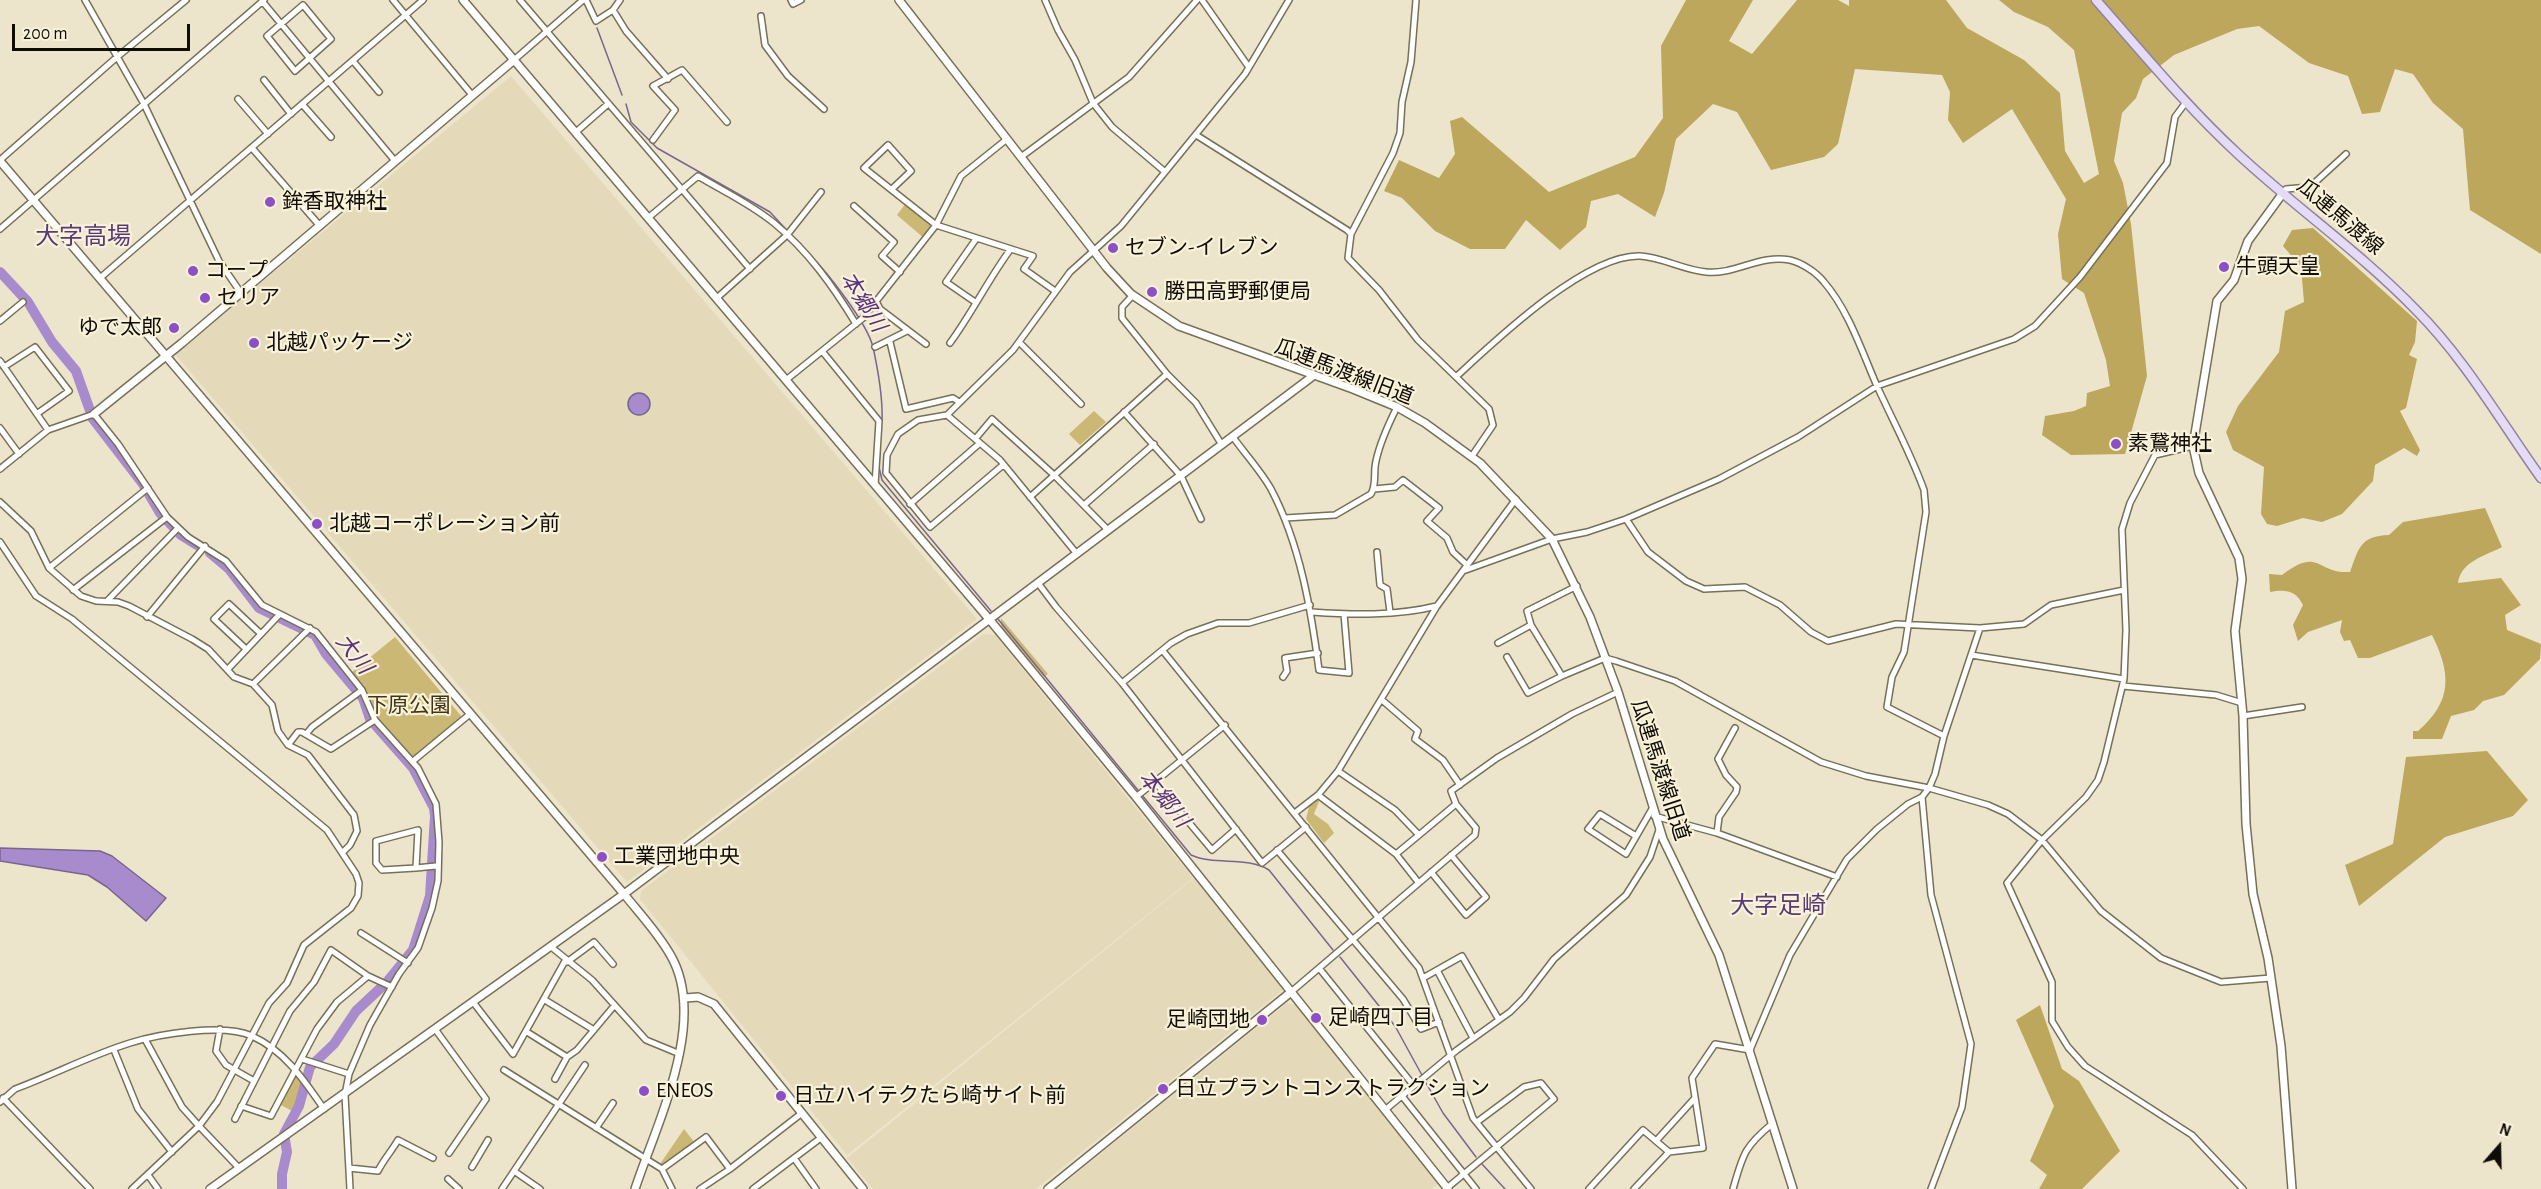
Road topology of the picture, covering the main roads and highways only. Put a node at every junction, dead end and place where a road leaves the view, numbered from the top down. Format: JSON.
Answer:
{"nodes":[{"id":1,"x":2096,"y":0,"type":"edge"},
{"id":2,"x":2541,"y":478,"type":"edge"}],
"edges":[{"from":1,"to":2,"type":"main road","name":"瓜連馬渡線"}]}
